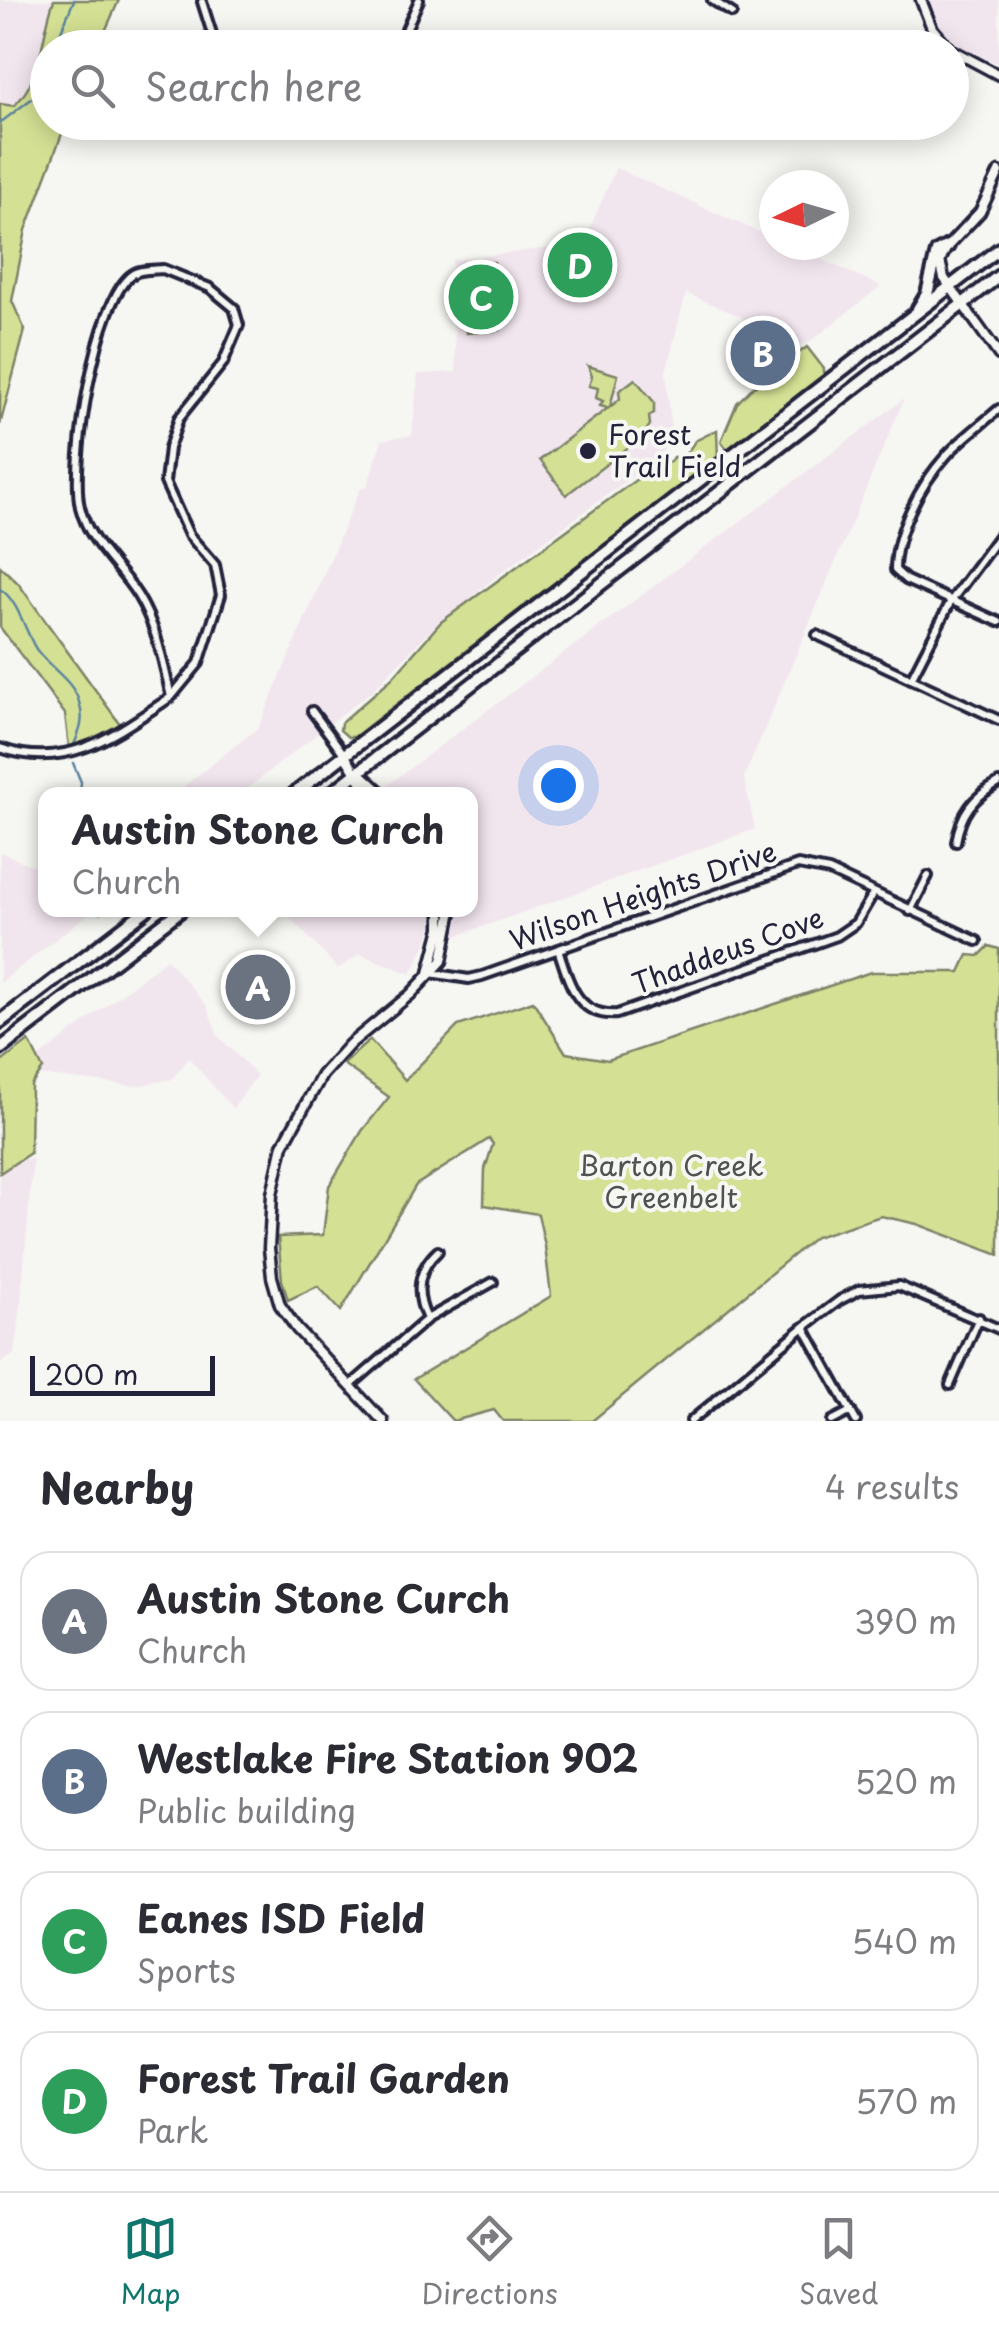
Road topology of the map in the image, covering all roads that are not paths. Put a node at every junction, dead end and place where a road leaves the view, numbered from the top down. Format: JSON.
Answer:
{"nodes":[{"id":1,"x":419,"y":0,"type":"edge"},
{"id":2,"x":712,"y":0,"type":"edge"},
{"id":3,"x":921,"y":0,"type":"edge"},
{"id":4,"x":202,"y":2,"type":"edge"},
{"id":5,"x":732,"y":12,"type":"dead end"},
{"id":6,"x":211,"y":30,"type":"edge"},
{"id":7,"x":406,"y":30,"type":"edge"},
{"id":8,"x":934,"y":30,"type":"edge"},
{"id":9,"x":969,"y":59,"type":"edge"},
{"id":10,"x":999,"y":75,"type":"edge"},
{"id":11,"x":999,"y":172,"type":"edge"},
{"id":12,"x":948,"y":246,"type":"junction"},
{"id":13,"x":999,"y":250,"type":"edge"},
{"id":14,"x":999,"y":276,"type":"edge"},
{"id":15,"x":950,"y":287,"type":"junction"},
{"id":16,"x":963,"y":305,"type":"junction"},
{"id":17,"x":915,"y":315,"type":"junction"},
{"id":18,"x":999,"y":355,"type":"edge"},
{"id":19,"x":999,"y":409,"type":"edge"},
{"id":20,"x":999,"y":536,"type":"edge"},
{"id":21,"x":950,"y":600,"type":"junction"},
{"id":22,"x":999,"y":622,"type":"edge"},
{"id":23,"x":817,"y":635,"type":"dead end"},
{"id":24,"x":910,"y":679,"type":"junction"},
{"id":25,"x":171,"y":697,"type":"junction"},
{"id":26,"x":312,"y":710,"type":"dead end"},
{"id":27,"x":999,"y":720,"type":"edge"},
{"id":28,"x":0,"y":748,"type":"edge"},
{"id":29,"x":344,"y":756,"type":"junction"},
{"id":30,"x":358,"y":773,"type":"junction"},
{"id":31,"x":999,"y":783,"type":"edge"},
{"id":32,"x":303,"y":787,"type":"edge"},
{"id":33,"x":339,"y":787,"type":"edge"},
{"id":34,"x":365,"y":787,"type":"edge"},
{"id":35,"x":375,"y":787,"type":"edge"},
{"id":36,"x":956,"y":842,"type":"dead end"},
{"id":37,"x":928,"y":876,"type":"dead end"},
{"id":38,"x":874,"y":894,"type":"junction"},
{"id":39,"x":910,"y":911,"type":"junction"},
{"id":40,"x":137,"y":917,"type":"edge"},
{"id":41,"x":172,"y":917,"type":"edge"},
{"id":42,"x":442,"y":917,"type":"edge"},
{"id":43,"x":451,"y":917,"type":"edge"},
{"id":44,"x":976,"y":941,"type":"dead end"},
{"id":45,"x":558,"y":949,"type":"junction"},
{"id":46,"x":429,"y":972,"type":"junction"},
{"id":47,"x":0,"y":1022,"type":"edge"},
{"id":48,"x":0,"y":1049,"type":"edge"},
{"id":49,"x":438,"y":1251,"type":"dead end"},
{"id":50,"x":492,"y":1282,"type":"dead end"},
{"id":51,"x":979,"y":1318,"type":"junction"},
{"id":52,"x":427,"y":1319,"type":"junction"},
{"id":53,"x":804,"y":1326,"type":"junction"},
{"id":54,"x":999,"y":1329,"type":"edge"},
{"id":55,"x":351,"y":1385,"type":"junction"},
{"id":56,"x":950,"y":1385,"type":"dead end"},
{"id":57,"x":851,"y":1411,"type":"junction"},
{"id":58,"x":383,"y":1421,"type":"edge"},
{"id":59,"x":691,"y":1421,"type":"edge"},
{"id":60,"x":832,"y":1421,"type":"edge"},
{"id":61,"x":856,"y":1421,"type":"edge"}],
"edges":[{"from":1,"to":7,"type":"street"},
{"from":2,"to":5,"type":"street"},
{"from":3,"to":8,"type":"street"},
{"from":4,"to":6,"type":"street"},
{"from":9,"to":10,"type":"street"},
{"from":11,"to":12,"type":"street"},
{"from":12,"to":15,"type":"street"},
{"from":12,"to":17,"type":"highway"},
{"from":13,"to":15,"type":"highway"},
{"from":14,"to":16,"type":"highway"},
{"from":15,"to":16,"type":"street"},
{"from":15,"to":17,"type":"highway"},
{"from":16,"to":18,"type":"street"},
{"from":16,"to":30,"type":"highway"},
{"from":17,"to":29,"type":"highway"},
{"from":19,"to":21,"type":"street"},
{"from":20,"to":21,"type":"street"},
{"from":21,"to":22,"type":"street"},
{"from":21,"to":24,"type":"street"},
{"from":23,"to":24,"type":"street"},
{"from":24,"to":27,"type":"street"},
{"from":25,"to":25,"type":"street"},
{"from":25,"to":28,"type":"street"},
{"from":26,"to":29,"type":"street"},
{"from":29,"to":30,"type":"street"},
{"from":29,"to":32,"type":"highway"},
{"from":30,"to":33,"type":"highway"},
{"from":30,"to":34,"type":"street"},
{"from":30,"to":35,"type":"street"},
{"from":31,"to":36,"type":"street"},
{"from":37,"to":39,"type":"street"},
{"from":38,"to":39,"type":"street","name":"Wilson Heights Drive"},
{"from":38,"to":45,"type":"street","name":"Wilson Heights Drive"},
{"from":38,"to":45,"type":"street","name":"Thaddeus Cove"},
{"from":39,"to":44,"type":"street","name":"Wilson Heights Drive"},
{"from":40,"to":47,"type":"highway"},
{"from":41,"to":48,"type":"highway"},
{"from":42,"to":46,"type":"street"},
{"from":43,"to":46,"type":"street"},
{"from":45,"to":46,"type":"street","name":"Wilson Heights Drive"},
{"from":46,"to":55,"type":"street"},
{"from":49,"to":52,"type":"street"},
{"from":50,"to":52,"type":"street"},
{"from":51,"to":53,"type":"street"},
{"from":51,"to":54,"type":"street"},
{"from":51,"to":56,"type":"street"},
{"from":52,"to":55,"type":"street"},
{"from":53,"to":57,"type":"street"},
{"from":53,"to":59,"type":"street"},
{"from":55,"to":58,"type":"street"},
{"from":57,"to":60,"type":"street"},
{"from":57,"to":61,"type":"street"}]}
